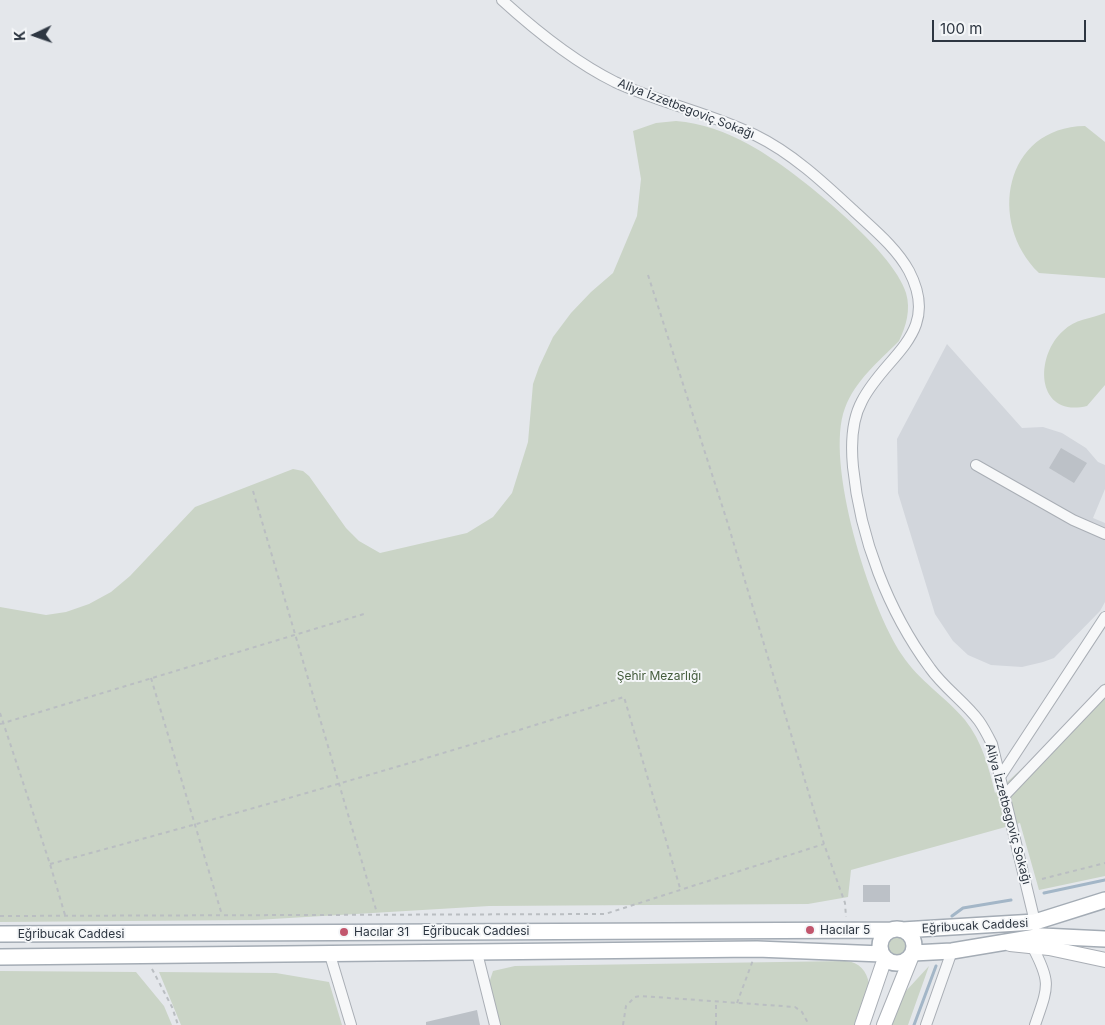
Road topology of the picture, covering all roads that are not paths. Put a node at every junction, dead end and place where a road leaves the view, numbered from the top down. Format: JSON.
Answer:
{"nodes":[{"id":1,"x":502,"y":0,"type":"edge"},
{"id":2,"x":976,"y":465,"type":"dead end"},
{"id":3,"x":1105,"y":534,"type":"edge"},
{"id":4,"x":1105,"y":617,"type":"edge"},
{"id":5,"x":1105,"y":690,"type":"edge"},
{"id":6,"x":1000,"y":777,"type":"junction"},
{"id":7,"x":1005,"y":795,"type":"junction"},
{"id":8,"x":1105,"y":900,"type":"edge"},
{"id":9,"x":1035,"y":922,"type":"junction"},
{"id":10,"x":897,"y":930,"type":"junction"},
{"id":11,"x":0,"y":934,"type":"edge"},
{"id":12,"x":1105,"y":939,"type":"edge"},
{"id":13,"x":999,"y":943,"type":"junction"},
{"id":14,"x":1032,"y":946,"type":"junction"},
{"id":15,"x":952,"y":951,"type":"junction"},
{"id":16,"x":477,"y":952,"type":"junction"},
{"id":17,"x":330,"y":955,"type":"junction"},
{"id":18,"x":912,"y":955,"type":"junction"},
{"id":19,"x":883,"y":956,"type":"junction"},
{"id":20,"x":0,"y":957,"type":"edge"},
{"id":21,"x":1105,"y":960,"type":"edge"},
{"id":22,"x":351,"y":1025,"type":"edge"},
{"id":23,"x":495,"y":1025,"type":"edge"},
{"id":24,"x":862,"y":1025,"type":"edge"},
{"id":25,"x":884,"y":1025,"type":"edge"},
{"id":26,"x":926,"y":1025,"type":"edge"},
{"id":27,"x":1035,"y":1025,"type":"edge"}],
"edges":[{"from":1,"to":6,"type":"street","name":"Aliya İzzetbegoviç Sokağı"},
{"from":2,"to":3,"type":"street"},
{"from":4,"to":6,"type":"street"},
{"from":5,"to":7,"type":"street"},
{"from":6,"to":7,"type":"street","name":"Aliya İzzetbegoviç Sokağı"},
{"from":7,"to":9,"type":"street","name":"Aliya İzzetbegoviç Sokağı"},
{"from":8,"to":9,"type":"main road","name":"Eğribucak Caddesi"},
{"from":9,"to":10,"type":"main road","name":"Eğribucak Caddesi"},
{"from":10,"to":11,"type":"main road","name":"Eğribucak Caddesi"},
{"from":10,"to":18,"type":"main road"},
{"from":10,"to":19,"type":"main road"},
{"from":12,"to":13,"type":"main road","name":"Eğribucak Caddesi"},
{"from":13,"to":14,"type":"main road"},
{"from":13,"to":15,"type":"main road","name":"Eğribucak Caddesi"},
{"from":14,"to":21,"type":"main road"},
{"from":14,"to":27,"type":"street"},
{"from":15,"to":18,"type":"main road","name":"Eğribucak Caddesi"},
{"from":15,"to":26,"type":"street"},
{"from":16,"to":17,"type":"main road","name":"Eğribucak Caddesi"},
{"from":16,"to":19,"type":"main road","name":"Eğribucak Caddesi"},
{"from":16,"to":23,"type":"street"},
{"from":17,"to":20,"type":"main road","name":"Eğribucak Caddesi"},
{"from":17,"to":22,"type":"street"},
{"from":18,"to":19,"type":"main road"},
{"from":18,"to":25,"type":"main road"},
{"from":19,"to":24,"type":"main road"}]}
